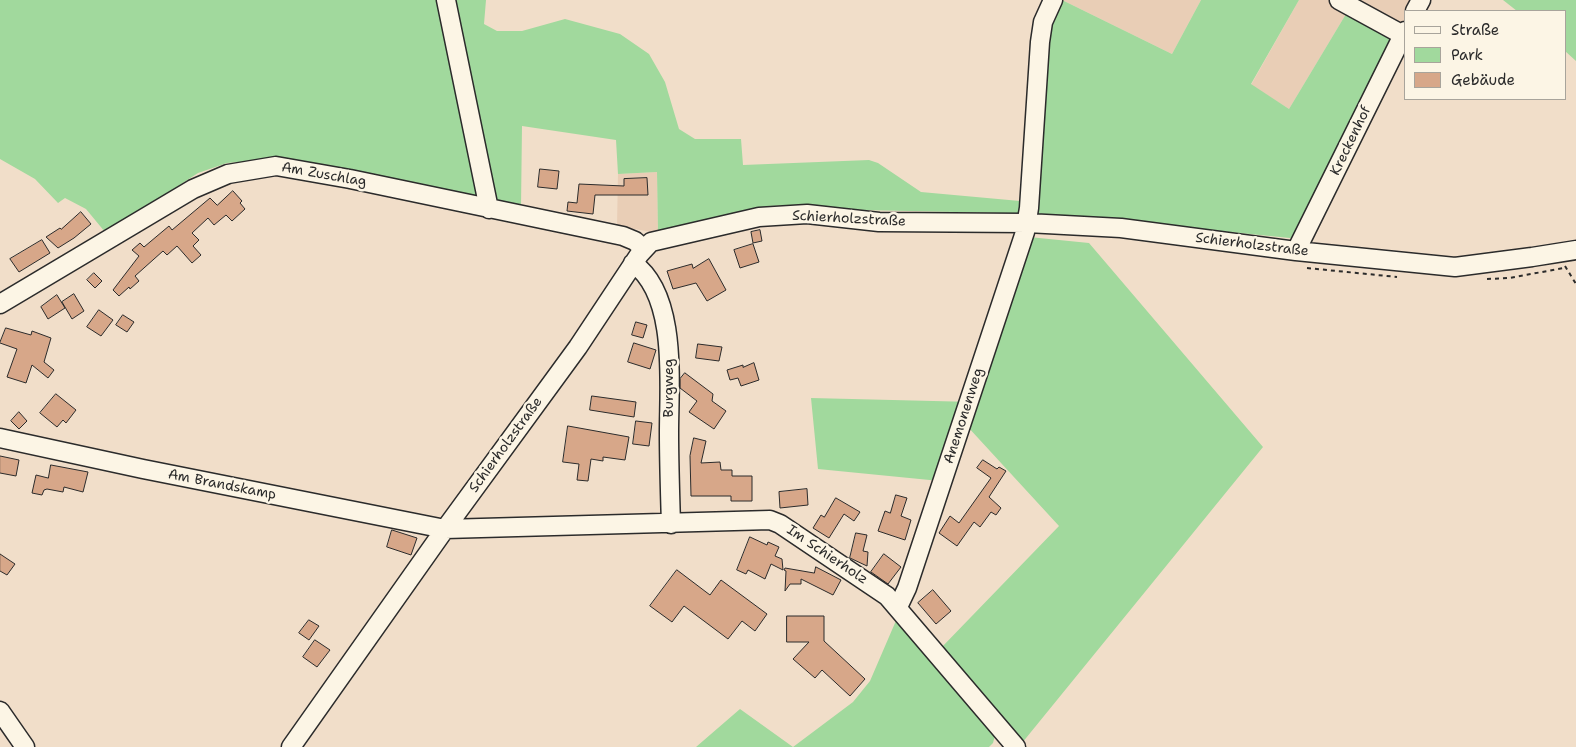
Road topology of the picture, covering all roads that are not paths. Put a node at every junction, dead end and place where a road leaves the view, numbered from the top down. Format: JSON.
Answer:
{"nodes":[{"id":1,"x":446,"y":0,"type":"edge"},
{"id":2,"x":1053,"y":0,"type":"edge"},
{"id":3,"x":1339,"y":0,"type":"edge"},
{"id":4,"x":1404,"y":33,"type":"edge"},
{"id":5,"x":489,"y":209,"type":"junction"},
{"id":6,"x":1027,"y":223,"type":"junction"},
{"id":7,"x":644,"y":249,"type":"junction"},
{"id":8,"x":1296,"y":251,"type":"junction"},
{"id":9,"x":1573,"y":258,"type":"edge"},
{"id":10,"x":633,"y":263,"type":"junction"},
{"id":11,"x":0,"y":304,"type":"edge"},
{"id":12,"x":0,"y":438,"type":"edge"},
{"id":13,"x":671,"y":524,"type":"junction"},
{"id":14,"x":445,"y":529,"type":"junction"},
{"id":15,"x":898,"y":607,"type":"junction"},
{"id":16,"x":0,"y":711,"type":"edge"},
{"id":17,"x":1010,"y":745,"type":"edge"},
{"id":18,"x":25,"y":747,"type":"edge"},
{"id":19,"x":291,"y":747,"type":"edge"}],
"edges":[{"from":1,"to":5,"type":"street"},
{"from":2,"to":6,"type":"street","name":"Anemonenweg"},
{"from":3,"to":4,"type":"street"},
{"from":4,"to":8,"type":"street","name":"Kreckenhof"},
{"from":5,"to":7,"type":"street","name":"Am Zuschlag"},
{"from":5,"to":11,"type":"street","name":"Am Zuschlag"},
{"from":6,"to":7,"type":"street","name":"Schierholzstraße"},
{"from":6,"to":8,"type":"street","name":"Schierholzstraße"},
{"from":6,"to":15,"type":"street","name":"Anemonenweg"},
{"from":7,"to":10,"type":"street","name":"Schierholzstraße"},
{"from":8,"to":9,"type":"street","name":"Schierholzstraße"},
{"from":10,"to":13,"type":"street","name":"Burgweg"},
{"from":10,"to":14,"type":"street","name":"Schierholzstraße"},
{"from":12,"to":14,"type":"street","name":"Am Brandskamp"},
{"from":13,"to":14,"type":"street","name":"Im Schierholz"},
{"from":13,"to":15,"type":"street","name":"Im Schierholz"},
{"from":14,"to":19,"type":"street","name":"Schierholzstraße"},
{"from":15,"to":17,"type":"street","name":"Im Schierholz"},
{"from":16,"to":18,"type":"street"}]}
